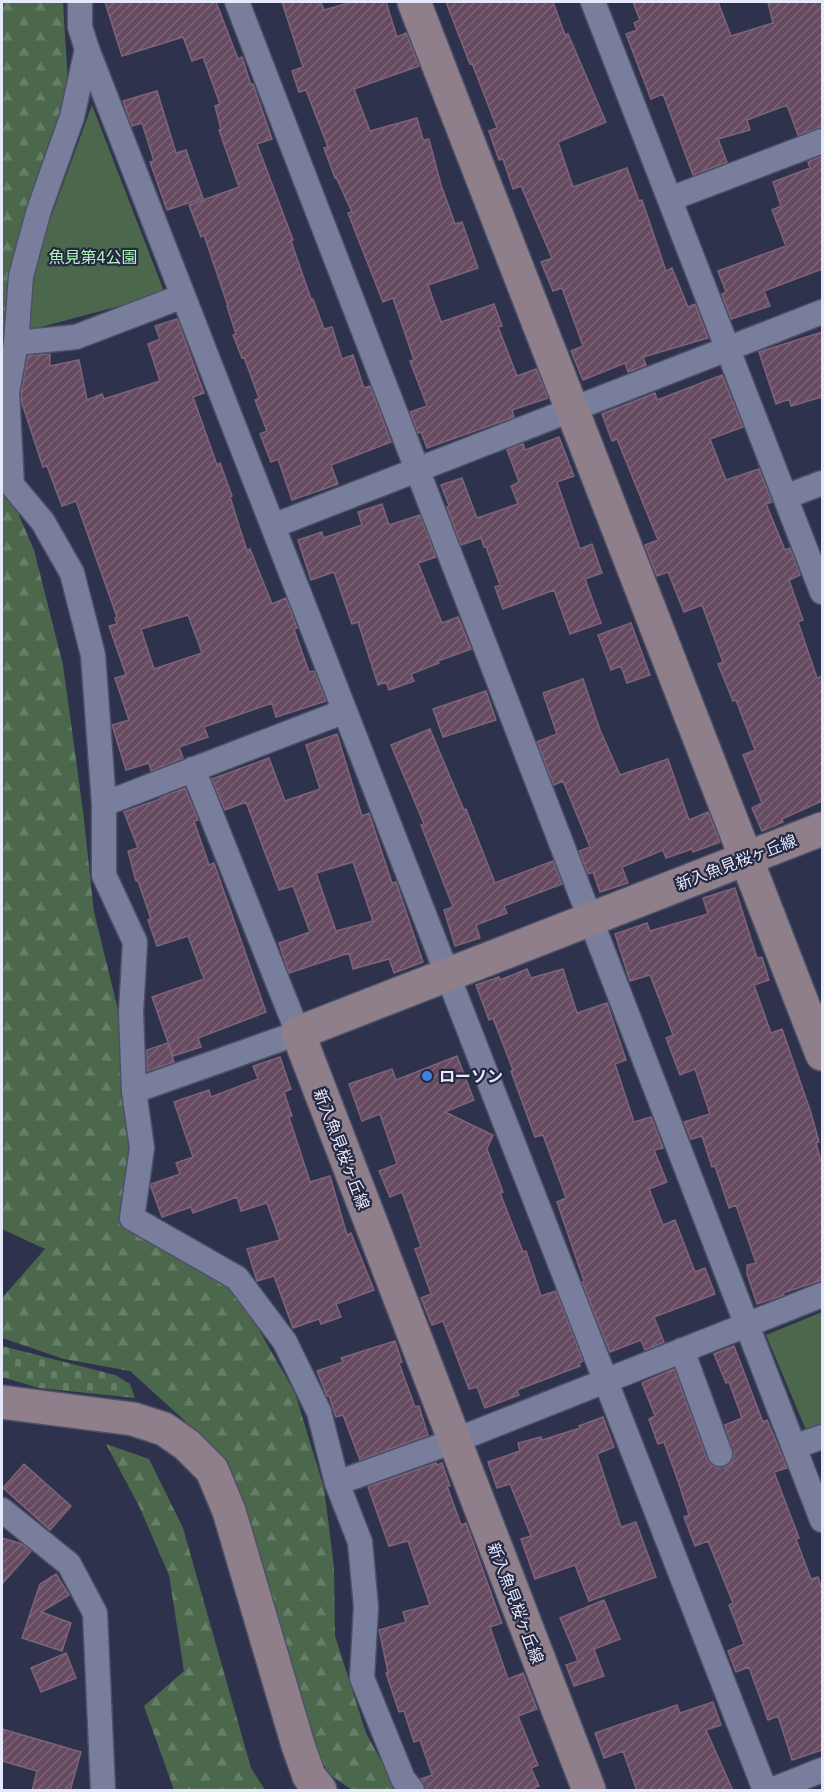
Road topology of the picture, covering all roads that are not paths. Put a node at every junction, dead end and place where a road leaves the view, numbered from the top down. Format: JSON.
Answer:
{"nodes":[{"id":1,"x":80,"y":2,"type":"edge"},
{"id":2,"x":237,"y":2,"type":"edge"},
{"id":3,"x":414,"y":2,"type":"edge"},
{"id":4,"x":593,"y":2,"type":"edge"},
{"id":5,"x":87,"y":49,"type":"junction"},
{"id":6,"x":822,"y":141,"type":"edge"},
{"id":7,"x":670,"y":199,"type":"junction"},
{"id":8,"x":183,"y":296,"type":"junction"},
{"id":9,"x":822,"y":312,"type":"edge"},
{"id":10,"x":16,"y":343,"type":"junction"},
{"id":11,"x":728,"y":348,"type":"junction"},
{"id":12,"x":572,"y":409,"type":"junction"},
{"id":13,"x":417,"y":470,"type":"junction"},
{"id":14,"x":822,"y":483,"type":"edge"},
{"id":15,"x":786,"y":497,"type":"junction"},
{"id":16,"x":273,"y":526,"type":"junction"},
{"id":17,"x":822,"y":592,"type":"edge"},
{"id":18,"x":345,"y":711,"type":"junction"},
{"id":19,"x":193,"y":770,"type":"junction"},
{"id":20,"x":104,"y":804,"type":"junction"},
{"id":21,"x":822,"y":829,"type":"edge"},
{"id":22,"x":746,"y":858,"type":"junction"},
{"id":23,"x":591,"y":918,"type":"junction"},
{"id":24,"x":447,"y":975,"type":"junction"},
{"id":25,"x":298,"y":1033,"type":"junction"},
{"id":26,"x":822,"y":1054,"type":"edge"},
{"id":27,"x":134,"y":1091,"type":"junction"},
{"id":28,"x":822,"y":1295,"type":"edge"},
{"id":29,"x":748,"y":1324,"type":"junction"},
{"id":30,"x":682,"y":1350,"type":"junction"},
{"id":31,"x":605,"y":1380,"type":"junction"},
{"id":32,"x":2,"y":1402,"type":"edge"},
{"id":33,"x":822,"y":1437,"type":"edge"},
{"id":34,"x":454,"y":1441,"type":"junction"},
{"id":35,"x":794,"y":1447,"type":"junction"},
{"id":36,"x":720,"y":1454,"type":"dead end"},
{"id":37,"x":337,"y":1483,"type":"junction"},
{"id":38,"x":2,"y":1510,"type":"edge"},
{"id":39,"x":822,"y":1520,"type":"edge"},
{"id":40,"x":822,"y":1770,"type":"edge"},
{"id":41,"x":103,"y":1791,"type":"edge"},
{"id":42,"x":320,"y":1791,"type":"edge"},
{"id":43,"x":412,"y":1791,"type":"edge"},
{"id":44,"x":588,"y":1791,"type":"edge"},
{"id":45,"x":765,"y":1791,"type":"edge"},
{"id":46,"x":772,"y":1791,"type":"edge"}],
"edges":[{"from":1,"to":5,"type":"street"},
{"from":2,"to":13,"type":"street"},
{"from":3,"to":12,"type":"street"},
{"from":4,"to":7,"type":"street"},
{"from":5,"to":8,"type":"street"},
{"from":5,"to":10,"type":"street"},
{"from":6,"to":7,"type":"street"},
{"from":7,"to":11,"type":"street"},
{"from":8,"to":10,"type":"street"},
{"from":8,"to":16,"type":"street"},
{"from":9,"to":11,"type":"street"},
{"from":10,"to":20,"type":"street"},
{"from":11,"to":12,"type":"street"},
{"from":11,"to":15,"type":"street"},
{"from":12,"to":13,"type":"street"},
{"from":12,"to":22,"type":"street"},
{"from":13,"to":16,"type":"street"},
{"from":13,"to":23,"type":"street"},
{"from":14,"to":15,"type":"street"},
{"from":15,"to":17,"type":"street"},
{"from":16,"to":18,"type":"street"},
{"from":18,"to":19,"type":"street"},
{"from":18,"to":24,"type":"street"},
{"from":19,"to":20,"type":"street"},
{"from":19,"to":25,"type":"street"},
{"from":20,"to":27,"type":"street"},
{"from":21,"to":22,"type":"street","name":"新入魚見桜ヶ丘線"},
{"from":22,"to":23,"type":"street","name":"新入魚見桜ヶ丘線"},
{"from":22,"to":26,"type":"street"},
{"from":23,"to":24,"type":"street","name":"新入魚見桜ヶ丘線"},
{"from":23,"to":29,"type":"street"},
{"from":24,"to":25,"type":"street","name":"新入魚見桜ヶ丘線"},
{"from":24,"to":31,"type":"street"},
{"from":25,"to":27,"type":"street"},
{"from":25,"to":34,"type":"street","name":"新入魚見桜ヶ丘線"},
{"from":27,"to":37,"type":"street"},
{"from":28,"to":29,"type":"street"},
{"from":29,"to":30,"type":"street"},
{"from":29,"to":35,"type":"street"},
{"from":30,"to":31,"type":"street"},
{"from":30,"to":36,"type":"street"},
{"from":31,"to":34,"type":"street"},
{"from":31,"to":45,"type":"street"},
{"from":32,"to":42,"type":"street"},
{"from":33,"to":35,"type":"street"},
{"from":34,"to":37,"type":"street"},
{"from":34,"to":44,"type":"street","name":"新入魚見桜ヶ丘線"},
{"from":35,"to":39,"type":"street"},
{"from":37,"to":43,"type":"street"},
{"from":38,"to":41,"type":"street"},
{"from":40,"to":46,"type":"street"}]}
